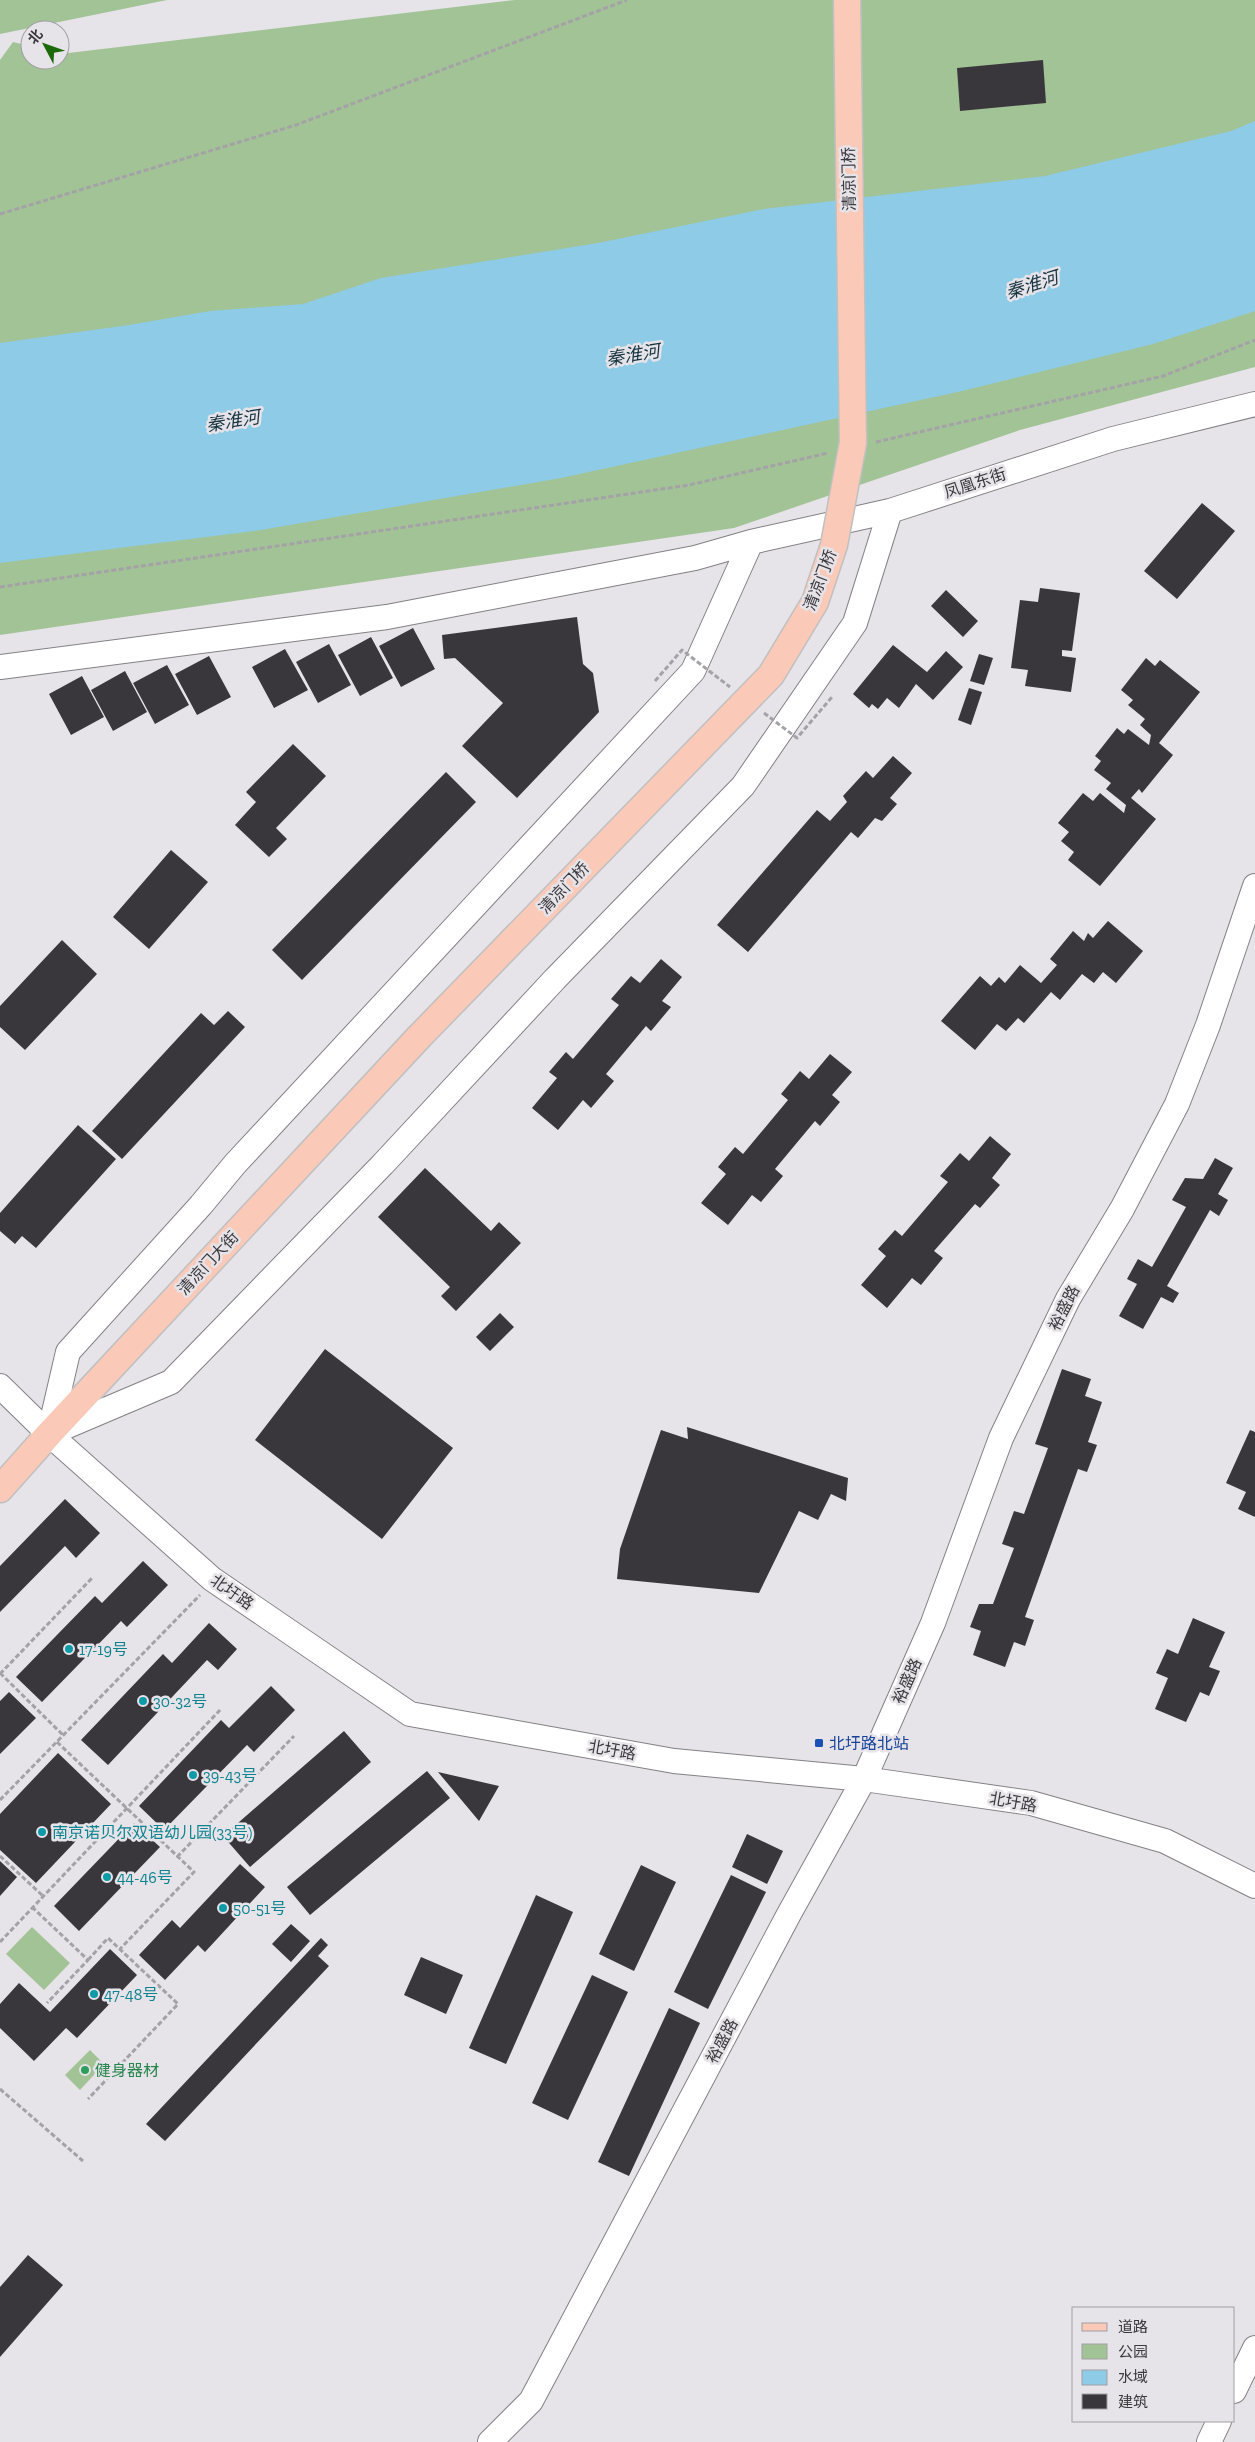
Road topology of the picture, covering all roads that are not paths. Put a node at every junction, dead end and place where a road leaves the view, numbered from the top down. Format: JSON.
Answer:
{"nodes":[{"id":1,"x":847,"y":0,"type":"edge"},
{"id":2,"x":1255,"y":404,"type":"edge"},
{"id":3,"x":890,"y":511,"type":"junction"},
{"id":4,"x":751,"y":542,"type":"junction"},
{"id":5,"x":0,"y":667,"type":"edge"},
{"id":6,"x":1255,"y":886,"type":"edge"},
{"id":7,"x":418,"y":1038,"type":"joint"},
{"id":8,"x":0,"y":1386,"type":"edge"},
{"id":9,"x":49,"y":1434,"type":"junction"},
{"id":10,"x":0,"y":1489,"type":"edge"},
{"id":11,"x":864,"y":1779,"type":"junction"},
{"id":12,"x":1255,"y":1886,"type":"edge"},
{"id":13,"x":1255,"y":2348,"type":"edge"},
{"id":14,"x":1235,"y":2389,"type":"edge"},
{"id":15,"x":1219,"y":2422,"type":"edge"},
{"id":16,"x":490,"y":2442,"type":"edge"},
{"id":17,"x":1209,"y":2442,"type":"edge"}],
"edges":[{"from":1,"to":7,"type":"main road","name":"清凉门桥","bridge":true},
{"from":2,"to":3,"type":"street","name":"凤凰东街"},
{"from":3,"to":4,"type":"street","name":"凤凰东街"},
{"from":3,"to":9,"type":"street"},
{"from":4,"to":5,"type":"street","name":"凤凰东街"},
{"from":4,"to":9,"type":"street"},
{"from":6,"to":11,"type":"street","name":"裕盛路"},
{"from":7,"to":9,"type":"main road","name":"清凉门大街"},
{"from":8,"to":9,"type":"street","name":"北圩路"},
{"from":9,"to":10,"type":"main road","name":"清凉门大街"},
{"from":9,"to":11,"type":"street","name":"北圩路"},
{"from":11,"to":12,"type":"street","name":"北圩路"},
{"from":11,"to":16,"type":"street","name":"裕盛路"},
{"from":13,"to":14,"type":"street"},
{"from":15,"to":17,"type":"street"}]}
